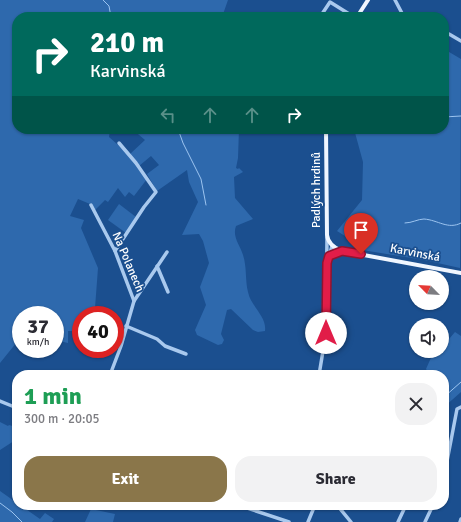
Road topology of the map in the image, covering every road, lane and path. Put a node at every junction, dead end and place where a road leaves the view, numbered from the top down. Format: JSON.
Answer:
{"nodes":[{"id":1,"x":368,"y":0,"type":"edge"},
{"id":2,"x":394,"y":0,"type":"edge"},
{"id":3,"x":323,"y":12,"type":"edge"},
{"id":4,"x":347,"y":12,"type":"edge"},
{"id":5,"x":360,"y":12,"type":"edge"},
{"id":6,"x":401,"y":12,"type":"edge"},
{"id":7,"x":449,"y":34,"type":"edge"},
{"id":8,"x":461,"y":41,"type":"edge"},
{"id":9,"x":326,"y":134,"type":"edge"},
{"id":10,"x":119,"y":143,"type":"dead end"},
{"id":11,"x":91,"y":205,"type":"dead end"},
{"id":12,"x":327,"y":234,"type":"junction"},
{"id":13,"x":332,"y":246,"type":"junction"},
{"id":14,"x":115,"y":251,"type":"junction"},
{"id":15,"x":326,"y":251,"type":"junction"},
{"id":16,"x":342,"y":251,"type":"junction"},
{"id":17,"x":167,"y":252,"type":"dead end"},
{"id":18,"x":329,"y":256,"type":"junction"},
{"id":19,"x":327,"y":263,"type":"junction"},
{"id":20,"x":157,"y":266,"type":"junction"},
{"id":21,"x":461,"y":273,"type":"edge"},
{"id":22,"x":168,"y":292,"type":"dead end"},
{"id":23,"x":134,"y":301,"type":"junction"},
{"id":24,"x":126,"y":326,"type":"junction"},
{"id":25,"x":186,"y":354,"type":"dead end"},
{"id":26,"x":112,"y":370,"type":"edge"},
{"id":27,"x":320,"y":370,"type":"edge"},
{"id":28,"x":0,"y":401,"type":"edge"},
{"id":29,"x":12,"y":406,"type":"edge"},
{"id":30,"x":461,"y":408,"type":"edge"},
{"id":31,"x":449,"y":451,"type":"edge"},
{"id":32,"x":253,"y":510,"type":"edge"},
{"id":33,"x":313,"y":510,"type":"edge"},
{"id":34,"x":341,"y":510,"type":"edge"},
{"id":35,"x":404,"y":510,"type":"edge"},
{"id":36,"x":431,"y":510,"type":"edge"},
{"id":37,"x":289,"y":522,"type":"edge"},
{"id":38,"x":308,"y":522,"type":"edge"},
{"id":39,"x":352,"y":522,"type":"edge"},
{"id":40,"x":398,"y":522,"type":"edge"},
{"id":41,"x":425,"y":522,"type":"edge"}],
"edges":[{"from":1,"to":5,"type":"main road"},
{"from":2,"to":6,"type":"street"},
{"from":3,"to":4,"type":"street"},
{"from":7,"to":8,"type":"street"},
{"from":9,"to":12,"type":"main road","name":"Padlých hrdinů"},
{"from":10,"to":14,"type":"street"},
{"from":11,"to":14,"type":"street","name":"Na Polanech"},
{"from":12,"to":13,"type":"main road"},
{"from":12,"to":15,"type":"street","name":"Padlých hrdinů"},
{"from":13,"to":15,"type":"street"},
{"from":13,"to":16,"type":"main road","name":"Karvinská"},
{"from":13,"to":18,"type":"street","name":"Padlých hrdinů"},
{"from":14,"to":23,"type":"street","name":"Na Polanech"},
{"from":15,"to":19,"type":"street","name":"Padlých hrdinů"},
{"from":16,"to":18,"type":"street"},
{"from":16,"to":21,"type":"main road","name":"Karvinská"},
{"from":17,"to":20,"type":"street"},
{"from":18,"to":19,"type":"street","name":"Padlých hrdinů"},
{"from":19,"to":27,"type":"street","name":"Padlých hrdinů"},
{"from":20,"to":22,"type":"street"},
{"from":20,"to":23,"type":"street"},
{"from":23,"to":24,"type":"street","name":"Na Polanech"},
{"from":24,"to":25,"type":"street"},
{"from":24,"to":26,"type":"street","name":"Na Polanech"},
{"from":28,"to":29,"type":"street"},
{"from":30,"to":31,"type":"street"},
{"from":32,"to":37,"type":"street"},
{"from":33,"to":38,"type":"street"},
{"from":34,"to":39,"type":"street"},
{"from":35,"to":40,"type":"street"},
{"from":36,"to":41,"type":"street"}]}
